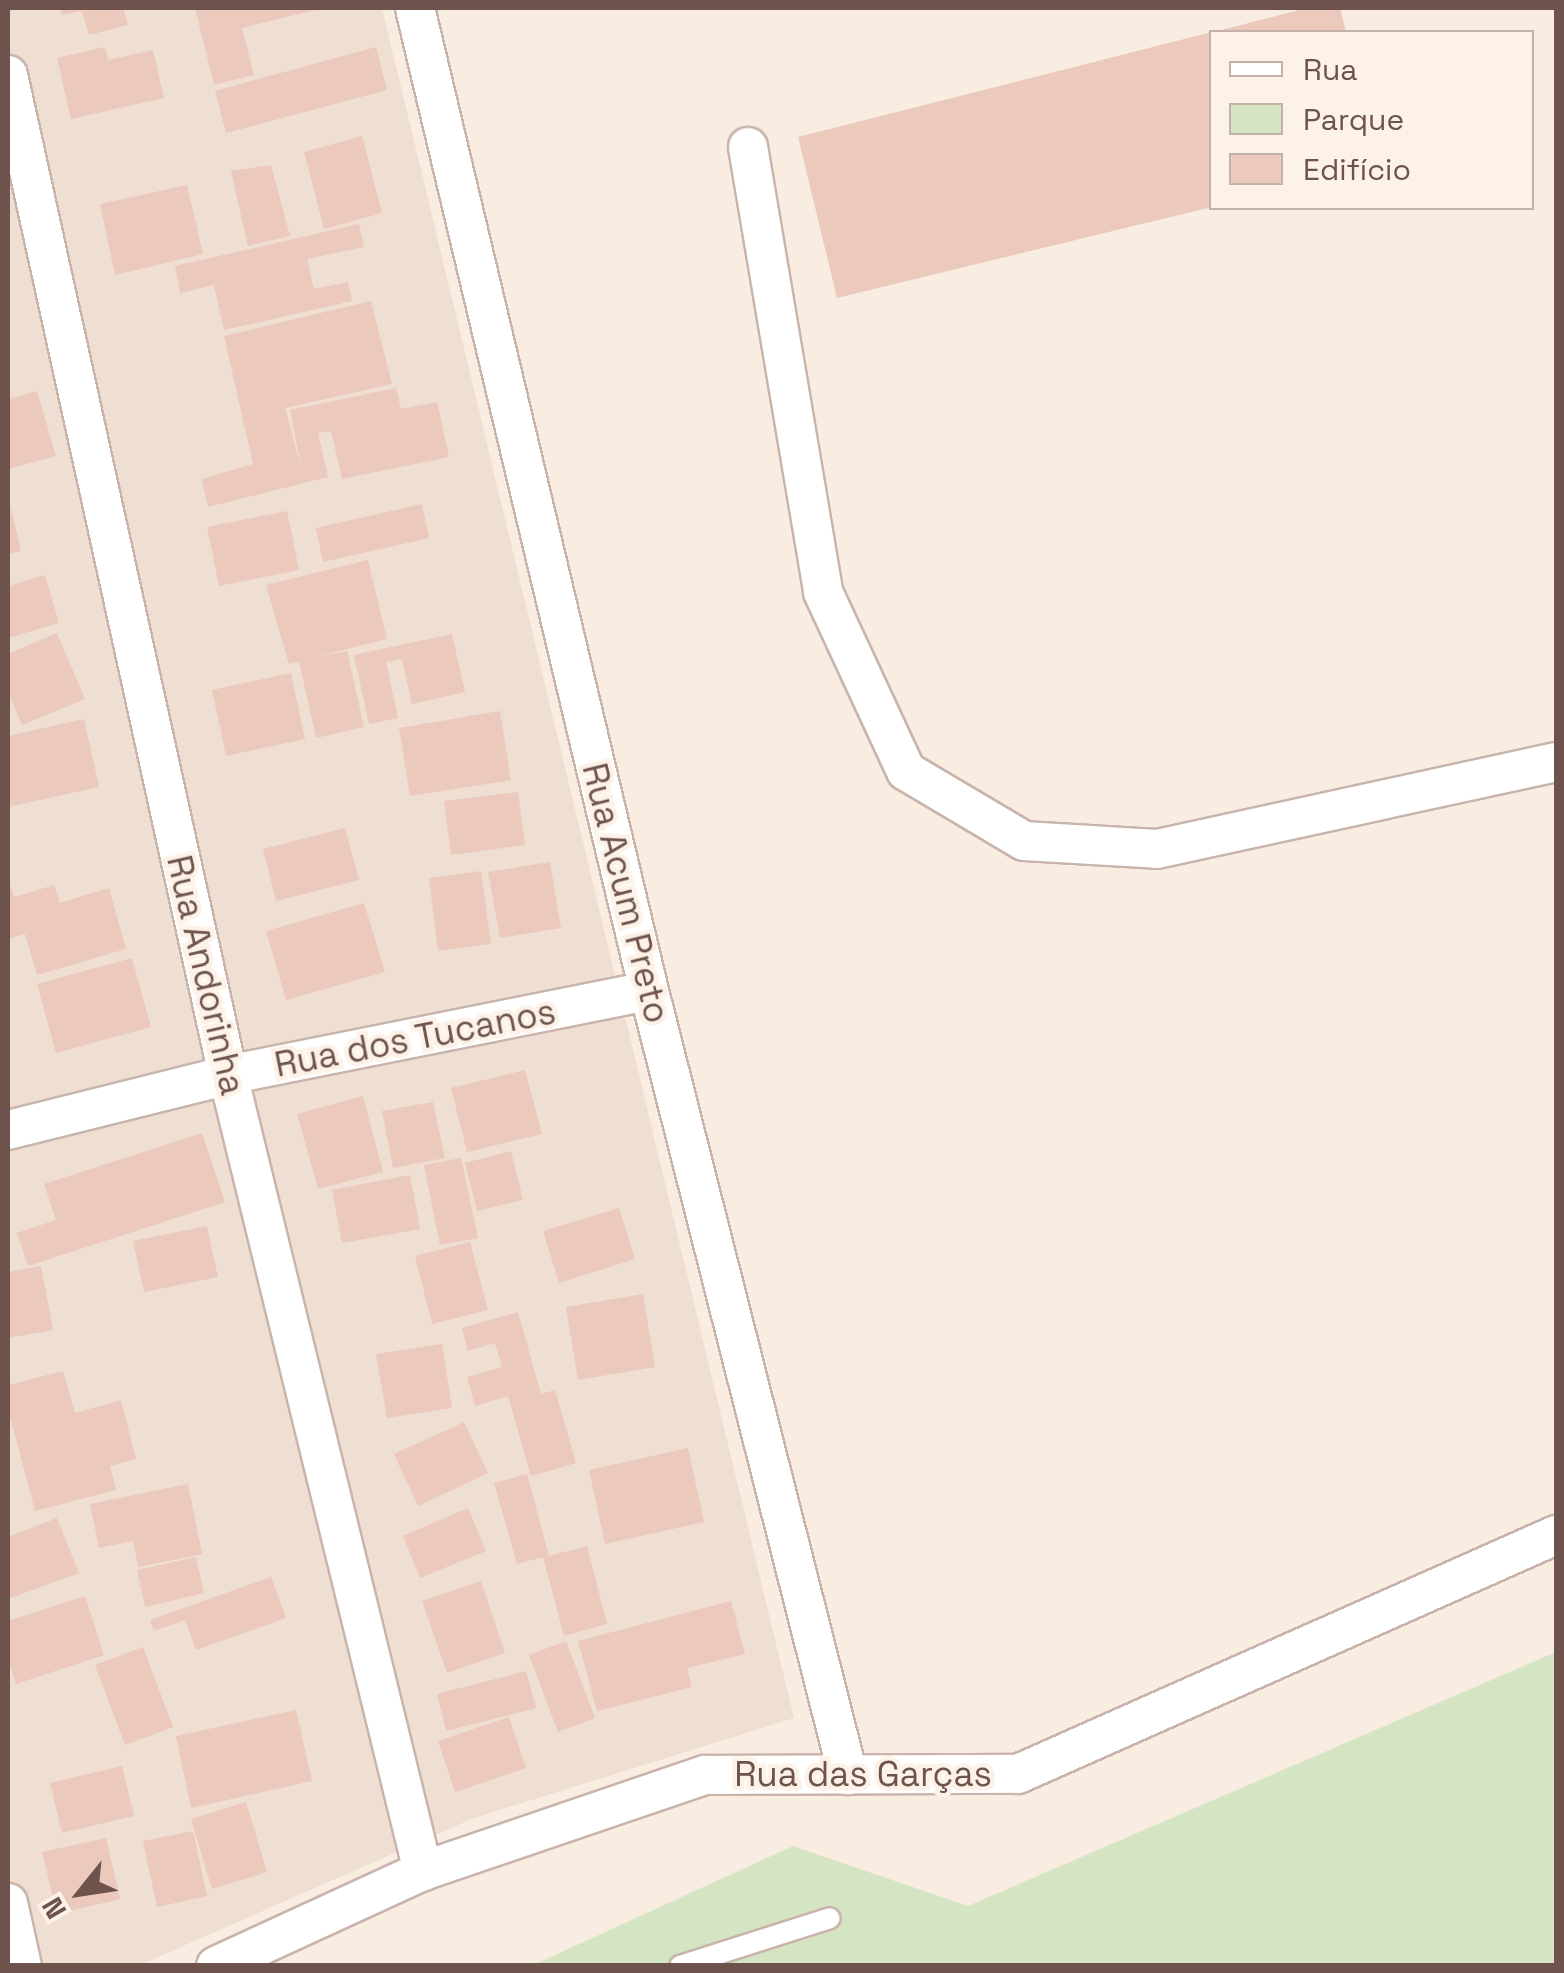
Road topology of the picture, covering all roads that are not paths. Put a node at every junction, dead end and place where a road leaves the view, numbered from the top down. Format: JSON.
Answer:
{"nodes":[{"id":1,"x":415,"y":8,"type":"edge"},
{"id":2,"x":8,"y":76,"type":"edge"},
{"id":3,"x":748,"y":147,"type":"dead end"},
{"id":4,"x":1556,"y":762,"type":"edge"},
{"id":5,"x":648,"y":991,"type":"junction"},
{"id":6,"x":228,"y":1075,"type":"junction"},
{"id":7,"x":8,"y":1130,"type":"edge"},
{"id":8,"x":1556,"y":1534,"type":"edge"},
{"id":9,"x":848,"y":1775,"type":"junction"},
{"id":10,"x":423,"y":1870,"type":"junction"},
{"id":11,"x":8,"y":1903,"type":"edge"},
{"id":12,"x":830,"y":1918,"type":"dead end"},
{"id":13,"x":22,"y":1966,"type":"edge"},
{"id":14,"x":216,"y":1966,"type":"edge"},
{"id":15,"x":680,"y":1966,"type":"edge"}],
"edges":[{"from":1,"to":5,"type":"street","name":"Rua Acum Preto"},
{"from":2,"to":6,"type":"street","name":"Rua Andorinha"},
{"from":3,"to":4,"type":"street"},
{"from":5,"to":6,"type":"street","name":"Rua dos Tucanos"},
{"from":5,"to":9,"type":"street","name":"Rua Acum Preto"},
{"from":6,"to":7,"type":"street","name":"Rua dos Tucanos"},
{"from":6,"to":10,"type":"street","name":"Rua Andorinha"},
{"from":8,"to":9,"type":"street","name":"Rua das Garças"},
{"from":9,"to":10,"type":"street","name":"Rua das Garças"},
{"from":10,"to":14,"type":"street","name":"Rua das Garças"},
{"from":11,"to":13,"type":"street"},
{"from":12,"to":15,"type":"lane"}]}
